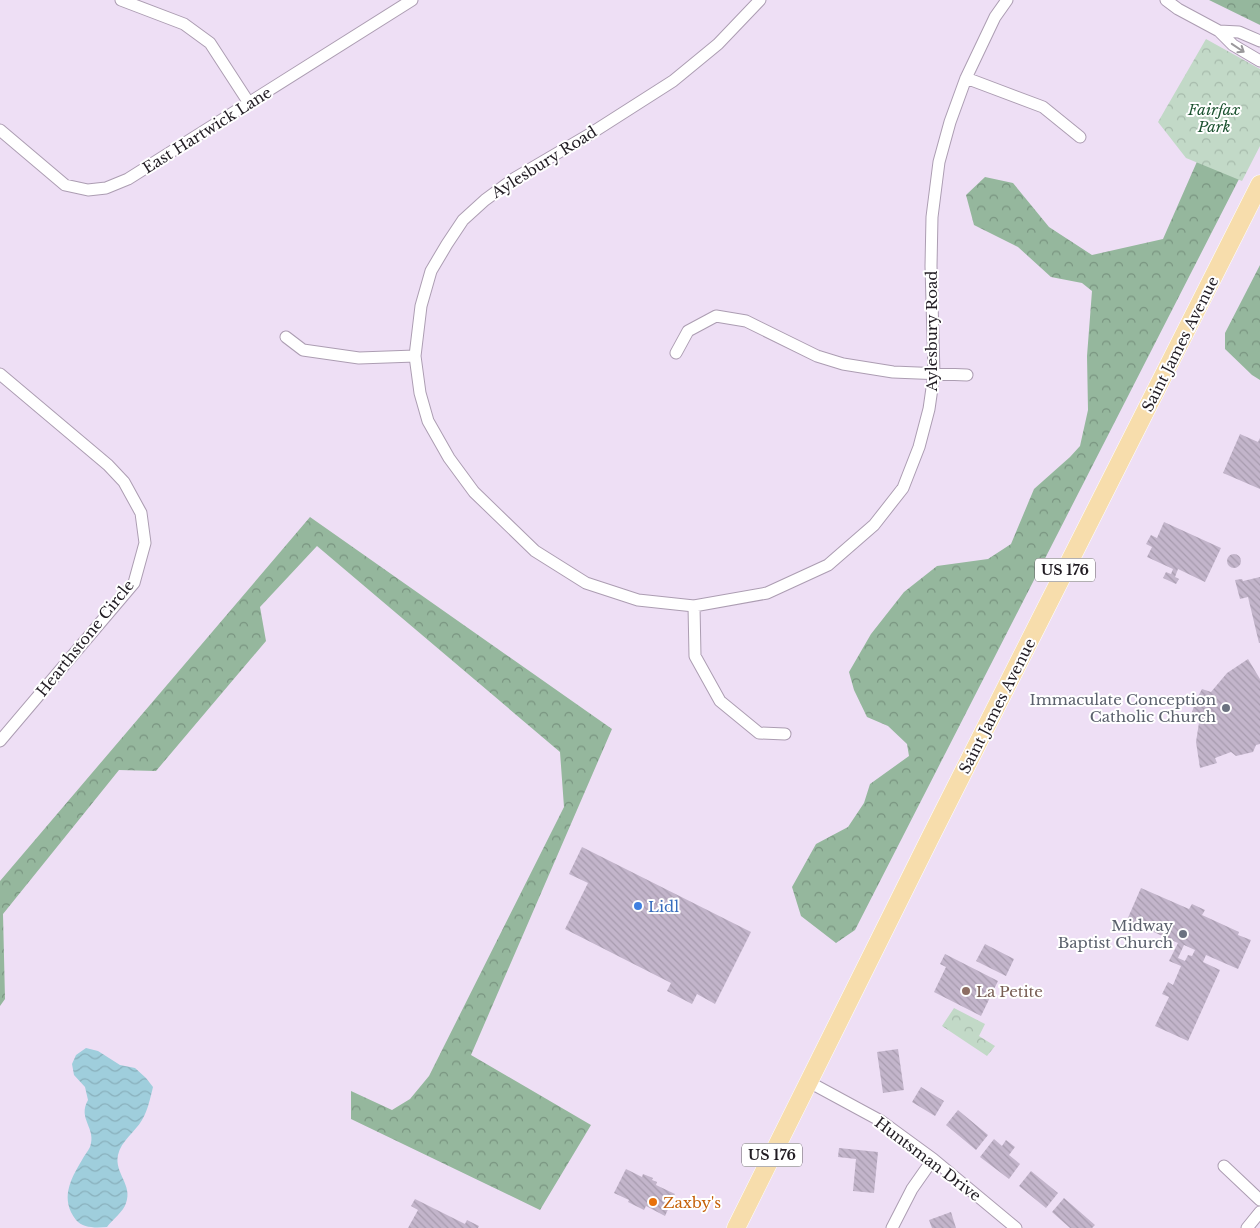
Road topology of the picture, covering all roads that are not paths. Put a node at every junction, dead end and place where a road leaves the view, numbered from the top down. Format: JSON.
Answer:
{"nodes":[{"id":1,"x":121,"y":0,"type":"edge"},
{"id":2,"x":412,"y":0,"type":"edge"},
{"id":3,"x":760,"y":0,"type":"edge"},
{"id":4,"x":1008,"y":0,"type":"edge"},
{"id":5,"x":1166,"y":0,"type":"edge"},
{"id":6,"x":1219,"y":31,"type":"junction"},
{"id":7,"x":1260,"y":41,"type":"edge"},
{"id":8,"x":1260,"y":61,"type":"edge"},
{"id":9,"x":966,"y":78,"type":"junction"},
{"id":10,"x":249,"y":104,"type":"junction"},
{"id":11,"x":0,"y":130,"type":"edge"},
{"id":12,"x":1080,"y":137,"type":"dead end"},
{"id":13,"x":1260,"y":184,"type":"edge"},
{"id":14,"x":286,"y":337,"type":"dead end"},
{"id":15,"x":676,"y":353,"type":"dead end"},
{"id":16,"x":416,"y":356,"type":"junction"},
{"id":17,"x":0,"y":374,"type":"edge"},
{"id":18,"x":934,"y":374,"type":"junction"},
{"id":19,"x":967,"y":375,"type":"dead end"},
{"id":20,"x":694,"y":606,"type":"junction"},
{"id":21,"x":785,"y":734,"type":"dead end"},
{"id":22,"x":0,"y":741,"type":"edge"},
{"id":23,"x":809,"y":1082,"type":"junction"},
{"id":24,"x":933,"y":1159,"type":"junction"},
{"id":25,"x":1224,"y":1166,"type":"dead end"},
{"id":26,"x":1260,"y":1200,"type":"edge"},
{"id":27,"x":1260,"y":1212,"type":"edge"},
{"id":28,"x":736,"y":1228,"type":"edge"},
{"id":29,"x":892,"y":1228,"type":"edge"},
{"id":30,"x":1016,"y":1228,"type":"edge"},
{"id":31,"x":1247,"y":1228,"type":"edge"}],
"edges":[{"from":1,"to":10,"type":"street"},
{"from":2,"to":10,"type":"street","name":"East Hartwick Lane"},
{"from":3,"to":16,"type":"street","name":"Aylesbury Road"},
{"from":4,"to":9,"type":"street","name":"Aylesbury Road"},
{"from":5,"to":6,"type":"street"},
{"from":6,"to":7,"type":"street"},
{"from":6,"to":8,"type":"street","one_way":true},
{"from":9,"to":12,"type":"street"},
{"from":9,"to":18,"type":"street","name":"Aylesbury Road"},
{"from":10,"to":11,"type":"street","name":"East Hartwick Lane"},
{"from":13,"to":23,"type":"main road","name":"Saint James Avenue","number":"US 176"},
{"from":14,"to":16,"type":"street"},
{"from":15,"to":18,"type":"street"},
{"from":16,"to":20,"type":"street","name":"Aylesbury Road"},
{"from":17,"to":22,"type":"street","name":"Hearthstone Circle"},
{"from":18,"to":19,"type":"street"},
{"from":18,"to":20,"type":"street","name":"Aylesbury Road"},
{"from":20,"to":21,"type":"street"},
{"from":23,"to":24,"type":"street","name":"Huntsman Drive"},
{"from":23,"to":28,"type":"main road","name":"Saint James Avenue","number":"US 176"},
{"from":24,"to":29,"type":"street"},
{"from":24,"to":30,"type":"street","name":"Huntsman Drive"},
{"from":25,"to":26,"type":"street"},
{"from":27,"to":31,"type":"street"}]}
